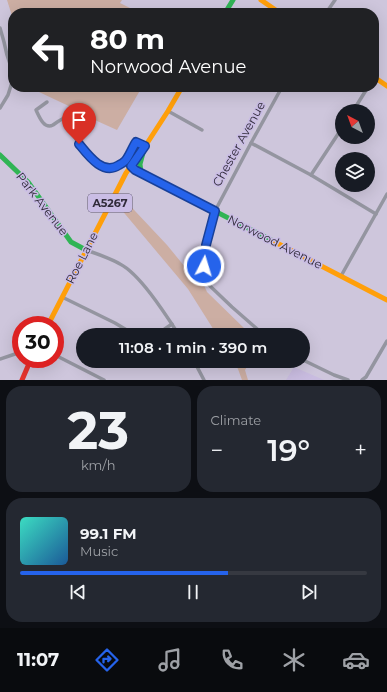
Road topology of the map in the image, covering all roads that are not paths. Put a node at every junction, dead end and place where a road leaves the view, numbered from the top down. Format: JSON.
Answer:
{"nodes":[{"id":1,"x":262,"y":0,"type":"edge"},
{"id":2,"x":336,"y":0,"type":"edge"},
{"id":3,"x":273,"y":8,"type":"edge"},
{"id":4,"x":330,"y":8,"type":"edge"},
{"id":5,"x":0,"y":28,"type":"edge"},
{"id":6,"x":8,"y":60,"type":"edge"},
{"id":7,"x":9,"y":92,"type":"edge"},
{"id":8,"x":179,"y":92,"type":"edge"},
{"id":9,"x":279,"y":92,"type":"edge"},
{"id":10,"x":365,"y":92,"type":"edge"},
{"id":11,"x":47,"y":102,"type":"dead end"},
{"id":12,"x":357,"y":104,"type":"edge"},
{"id":13,"x":0,"y":108,"type":"edge"},
{"id":14,"x":168,"y":111,"type":"junction"},
{"id":15,"x":202,"y":130,"type":"dead end"},
{"id":16,"x":335,"y":139,"type":"edge"},
{"id":17,"x":251,"y":143,"type":"junction"},
{"id":18,"x":144,"y":147,"type":"junction"},
{"id":19,"x":0,"y":155,"type":"edge"},
{"id":20,"x":131,"y":166,"type":"junction"},
{"id":21,"x":141,"y":173,"type":"junction"},
{"id":22,"x":312,"y":175,"type":"junction"},
{"id":23,"x":387,"y":194,"type":"edge"},
{"id":24,"x":215,"y":211,"type":"junction"},
{"id":25,"x":376,"y":214,"type":"junction"},
{"id":26,"x":86,"y":250,"type":"junction"},
{"id":27,"x":341,"y":276,"type":"junction"},
{"id":28,"x":62,"y":297,"type":"junction"},
{"id":29,"x":387,"y":300,"type":"edge"},
{"id":30,"x":52,"y":316,"type":"edge"},
{"id":31,"x":172,"y":324,"type":"junction"},
{"id":32,"x":123,"y":328,"type":"edge"},
{"id":33,"x":166,"y":328,"type":"edge"},
{"id":34,"x":175,"y":328,"type":"edge"},
{"id":35,"x":256,"y":328,"type":"edge"},
{"id":36,"x":387,"y":341,"type":"edge"},
{"id":37,"x":12,"y":355,"type":"edge"},
{"id":38,"x":0,"y":359,"type":"edge"},
{"id":39,"x":64,"y":360,"type":"edge"},
{"id":40,"x":310,"y":363,"type":"edge"},
{"id":41,"x":27,"y":368,"type":"edge"},
{"id":42,"x":198,"y":368,"type":"edge"},
{"id":43,"x":22,"y":380,"type":"edge"},
{"id":44,"x":104,"y":380,"type":"edge"},
{"id":45,"x":204,"y":380,"type":"edge"},
{"id":46,"x":348,"y":380,"type":"edge"},
{"id":47,"x":362,"y":380,"type":"edge"}],
"edges":[{"from":1,"to":3,"type":"main road"},
{"from":2,"to":4,"type":"street"},
{"from":5,"to":6,"type":"street"},
{"from":7,"to":13,"type":"street"},
{"from":8,"to":14,"type":"main road","name":"Roe Lane","number":"A5267"},
{"from":9,"to":17,"type":"street","name":"Chester Avenue"},
{"from":10,"to":12,"type":"street"},
{"from":11,"to":18,"type":"street"},
{"from":14,"to":15,"type":"street"},
{"from":14,"to":18,"type":"main road","name":"Roe Lane","number":"A5267"},
{"from":16,"to":22,"type":"street"},
{"from":17,"to":22,"type":"street"},
{"from":17,"to":24,"type":"street","name":"Chester Avenue"},
{"from":18,"to":20,"type":"main road","name":"Roe Lane","number":"A5267"},
{"from":18,"to":21,"type":"main road"},
{"from":19,"to":26,"type":"main road","name":"Park Avenue"},
{"from":20,"to":21,"type":"main road","name":"Norwood Avenue"},
{"from":20,"to":26,"type":"main road","name":"Roe Lane","number":"A5267"},
{"from":21,"to":24,"type":"main road","name":"Norwood Avenue"},
{"from":22,"to":25,"type":"street"},
{"from":23,"to":25,"type":"street"},
{"from":24,"to":27,"type":"main road","name":"Norwood Avenue"},
{"from":24,"to":35,"type":"street","name":"Chester Avenue"},
{"from":25,"to":27,"type":"street"},
{"from":26,"to":28,"type":"main road","name":"Roe Lane","number":"A5267"},
{"from":26,"to":31,"type":"street"},
{"from":27,"to":29,"type":"main road","name":"Norwood Avenue"},
{"from":28,"to":30,"type":"main road","name":"Roe Lane","number":"A5267"},
{"from":28,"to":32,"type":"street"},
{"from":31,"to":33,"type":"street"},
{"from":31,"to":34,"type":"street"},
{"from":36,"to":47,"type":"street"},
{"from":37,"to":38,"type":"street"},
{"from":39,"to":44,"type":"street"},
{"from":40,"to":46,"type":"street"},
{"from":41,"to":43,"type":"main road"},
{"from":42,"to":45,"type":"street"}]}
